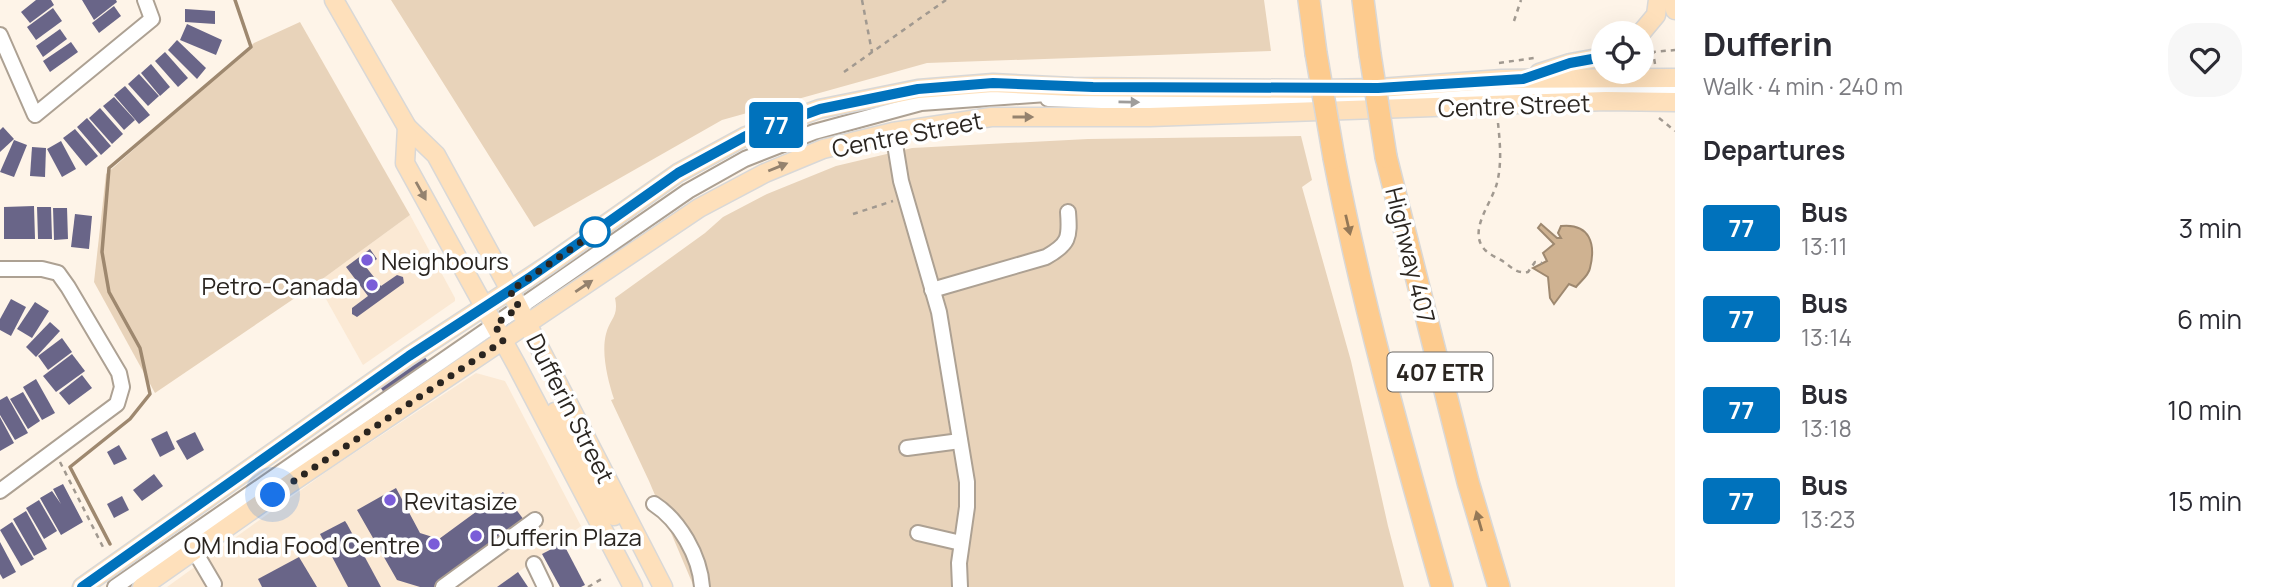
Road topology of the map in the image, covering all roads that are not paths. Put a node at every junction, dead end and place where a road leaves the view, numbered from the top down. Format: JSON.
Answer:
{"nodes":[{"id":1,"x":145,"y":0,"type":"edge"},
{"id":2,"x":334,"y":0,"type":"edge"},
{"id":3,"x":1309,"y":0,"type":"edge"},
{"id":4,"x":1363,"y":0,"type":"edge"},
{"id":5,"x":1658,"y":0,"type":"edge"},
{"id":6,"x":1673,"y":0,"type":"edge"},
{"id":7,"x":1675,"y":10,"type":"edge"},
{"id":8,"x":1651,"y":21,"type":"edge"},
{"id":9,"x":0,"y":35,"type":"edge"},
{"id":10,"x":1591,"y":59,"type":"edge"},
{"id":11,"x":1675,"y":78,"type":"edge"},
{"id":12,"x":1523,"y":79,"type":"junction"},
{"id":13,"x":1113,"y":87,"type":"junction"},
{"id":14,"x":1675,"y":87,"type":"edge"},
{"id":15,"x":1012,"y":98,"type":"junction"},
{"id":16,"x":1675,"y":102,"type":"edge"},
{"id":17,"x":407,"y":127,"type":"junction"},
{"id":18,"x":893,"y":132,"type":"junction"},
{"id":19,"x":1068,"y":212,"type":"dead end"},
{"id":20,"x":0,"y":269,"type":"edge"},
{"id":21,"x":932,"y":290,"type":"junction"},
{"id":22,"x":510,"y":291,"type":"junction"},
{"id":23,"x":485,"y":307,"type":"junction"},
{"id":24,"x":519,"y":307,"type":"junction"},
{"id":25,"x":528,"y":324,"type":"junction"},
{"id":26,"x":451,"y":329,"type":"junction"},
{"id":27,"x":503,"y":334,"type":"junction"},
{"id":28,"x":960,"y":441,"type":"junction"},
{"id":29,"x":906,"y":449,"type":"dead end"},
{"id":30,"x":0,"y":491,"type":"edge"},
{"id":31,"x":654,"y":504,"type":"dead end"},
{"id":32,"x":535,"y":520,"type":"dead end"},
{"id":33,"x":918,"y":533,"type":"dead end"},
{"id":34,"x":961,"y":543,"type":"junction"},
{"id":35,"x":194,"y":550,"type":"junction"},
{"id":36,"x":534,"y":564,"type":"dead end"},
{"id":37,"x":214,"y":584,"type":"dead end"},
{"id":38,"x":82,"y":587,"type":"edge"},
{"id":39,"x":115,"y":587,"type":"edge"},
{"id":40,"x":142,"y":587,"type":"edge"},
{"id":41,"x":443,"y":587,"type":"edge"},
{"id":42,"x":545,"y":587,"type":"edge"},
{"id":43,"x":633,"y":587,"type":"edge"},
{"id":44,"x":661,"y":587,"type":"edge"},
{"id":45,"x":702,"y":587,"type":"edge"},
{"id":46,"x":960,"y":587,"type":"edge"},
{"id":47,"x":1442,"y":587,"type":"edge"},
{"id":48,"x":1499,"y":587,"type":"edge"}],
"edges":[{"from":1,"to":9,"type":"street"},
{"from":2,"to":17,"type":"main road","name":"Dufferin Street"},
{"from":3,"to":47,"type":"highway","number":"407 ETR","one_way":true,"bridge":true},
{"from":48,"to":4,"type":"highway","name":"Highway 407","number":"407 ETR","one_way":true,"bridge":true},
{"from":5,"to":8,"type":"main road"},
{"from":6,"to":7,"type":"main road"},
{"from":10,"to":12,"type":"main road"},
{"from":11,"to":12,"type":"main road","name":"Centre Street"},
{"from":12,"to":13,"type":"main road","name":"Centre Street"},
{"from":13,"to":15,"type":"street"},
{"from":13,"to":22,"type":"main road","name":"Centre Street"},
{"from":15,"to":14,"type":"street","one_way":true},
{"from":15,"to":24,"type":"street"},
{"from":18,"to":16,"type":"main road","name":"Centre Street","one_way":true},
{"from":17,"to":22,"type":"main road","name":"Dufferin Street"},
{"from":17,"to":23,"type":"main road","name":"Dufferin Street","one_way":true},
{"from":18,"to":21,"type":"street"},
{"from":25,"to":18,"type":"main road","name":"Centre Street","one_way":true},
{"from":19,"to":21,"type":"street"},
{"from":20,"to":30,"type":"street"},
{"from":21,"to":28,"type":"street"},
{"from":22,"to":23,"type":"main road","name":"Centre Street"},
{"from":22,"to":24,"type":"main road","name":"Dufferin Street"},
{"from":23,"to":26,"type":"main road","name":"Centre Street"},
{"from":23,"to":27,"type":"main road","name":"Dufferin Street"},
{"from":24,"to":25,"type":"main road","name":"Dufferin Street"},
{"from":24,"to":27,"type":"street"},
{"from":25,"to":27,"type":"main road","name":"Centre Street"},
{"from":25,"to":44,"type":"main road","name":"Dufferin Street"},
{"from":26,"to":27,"type":"main road"},
{"from":26,"to":38,"type":"main road","name":"Centre Street"},
{"from":27,"to":35,"type":"main road","name":"Centre Street"},
{"from":27,"to":39,"type":"street"},
{"from":27,"to":43,"type":"main road","name":"Dufferin Street"},
{"from":27,"to":44,"type":"main road"},
{"from":28,"to":29,"type":"street"},
{"from":28,"to":34,"type":"street"},
{"from":31,"to":45,"type":"street"},
{"from":32,"to":41,"type":"street"},
{"from":33,"to":34,"type":"street"},
{"from":34,"to":46,"type":"street"},
{"from":35,"to":37,"type":"street"},
{"from":35,"to":40,"type":"main road","name":"Centre Street"},
{"from":36,"to":42,"type":"street"}]}
